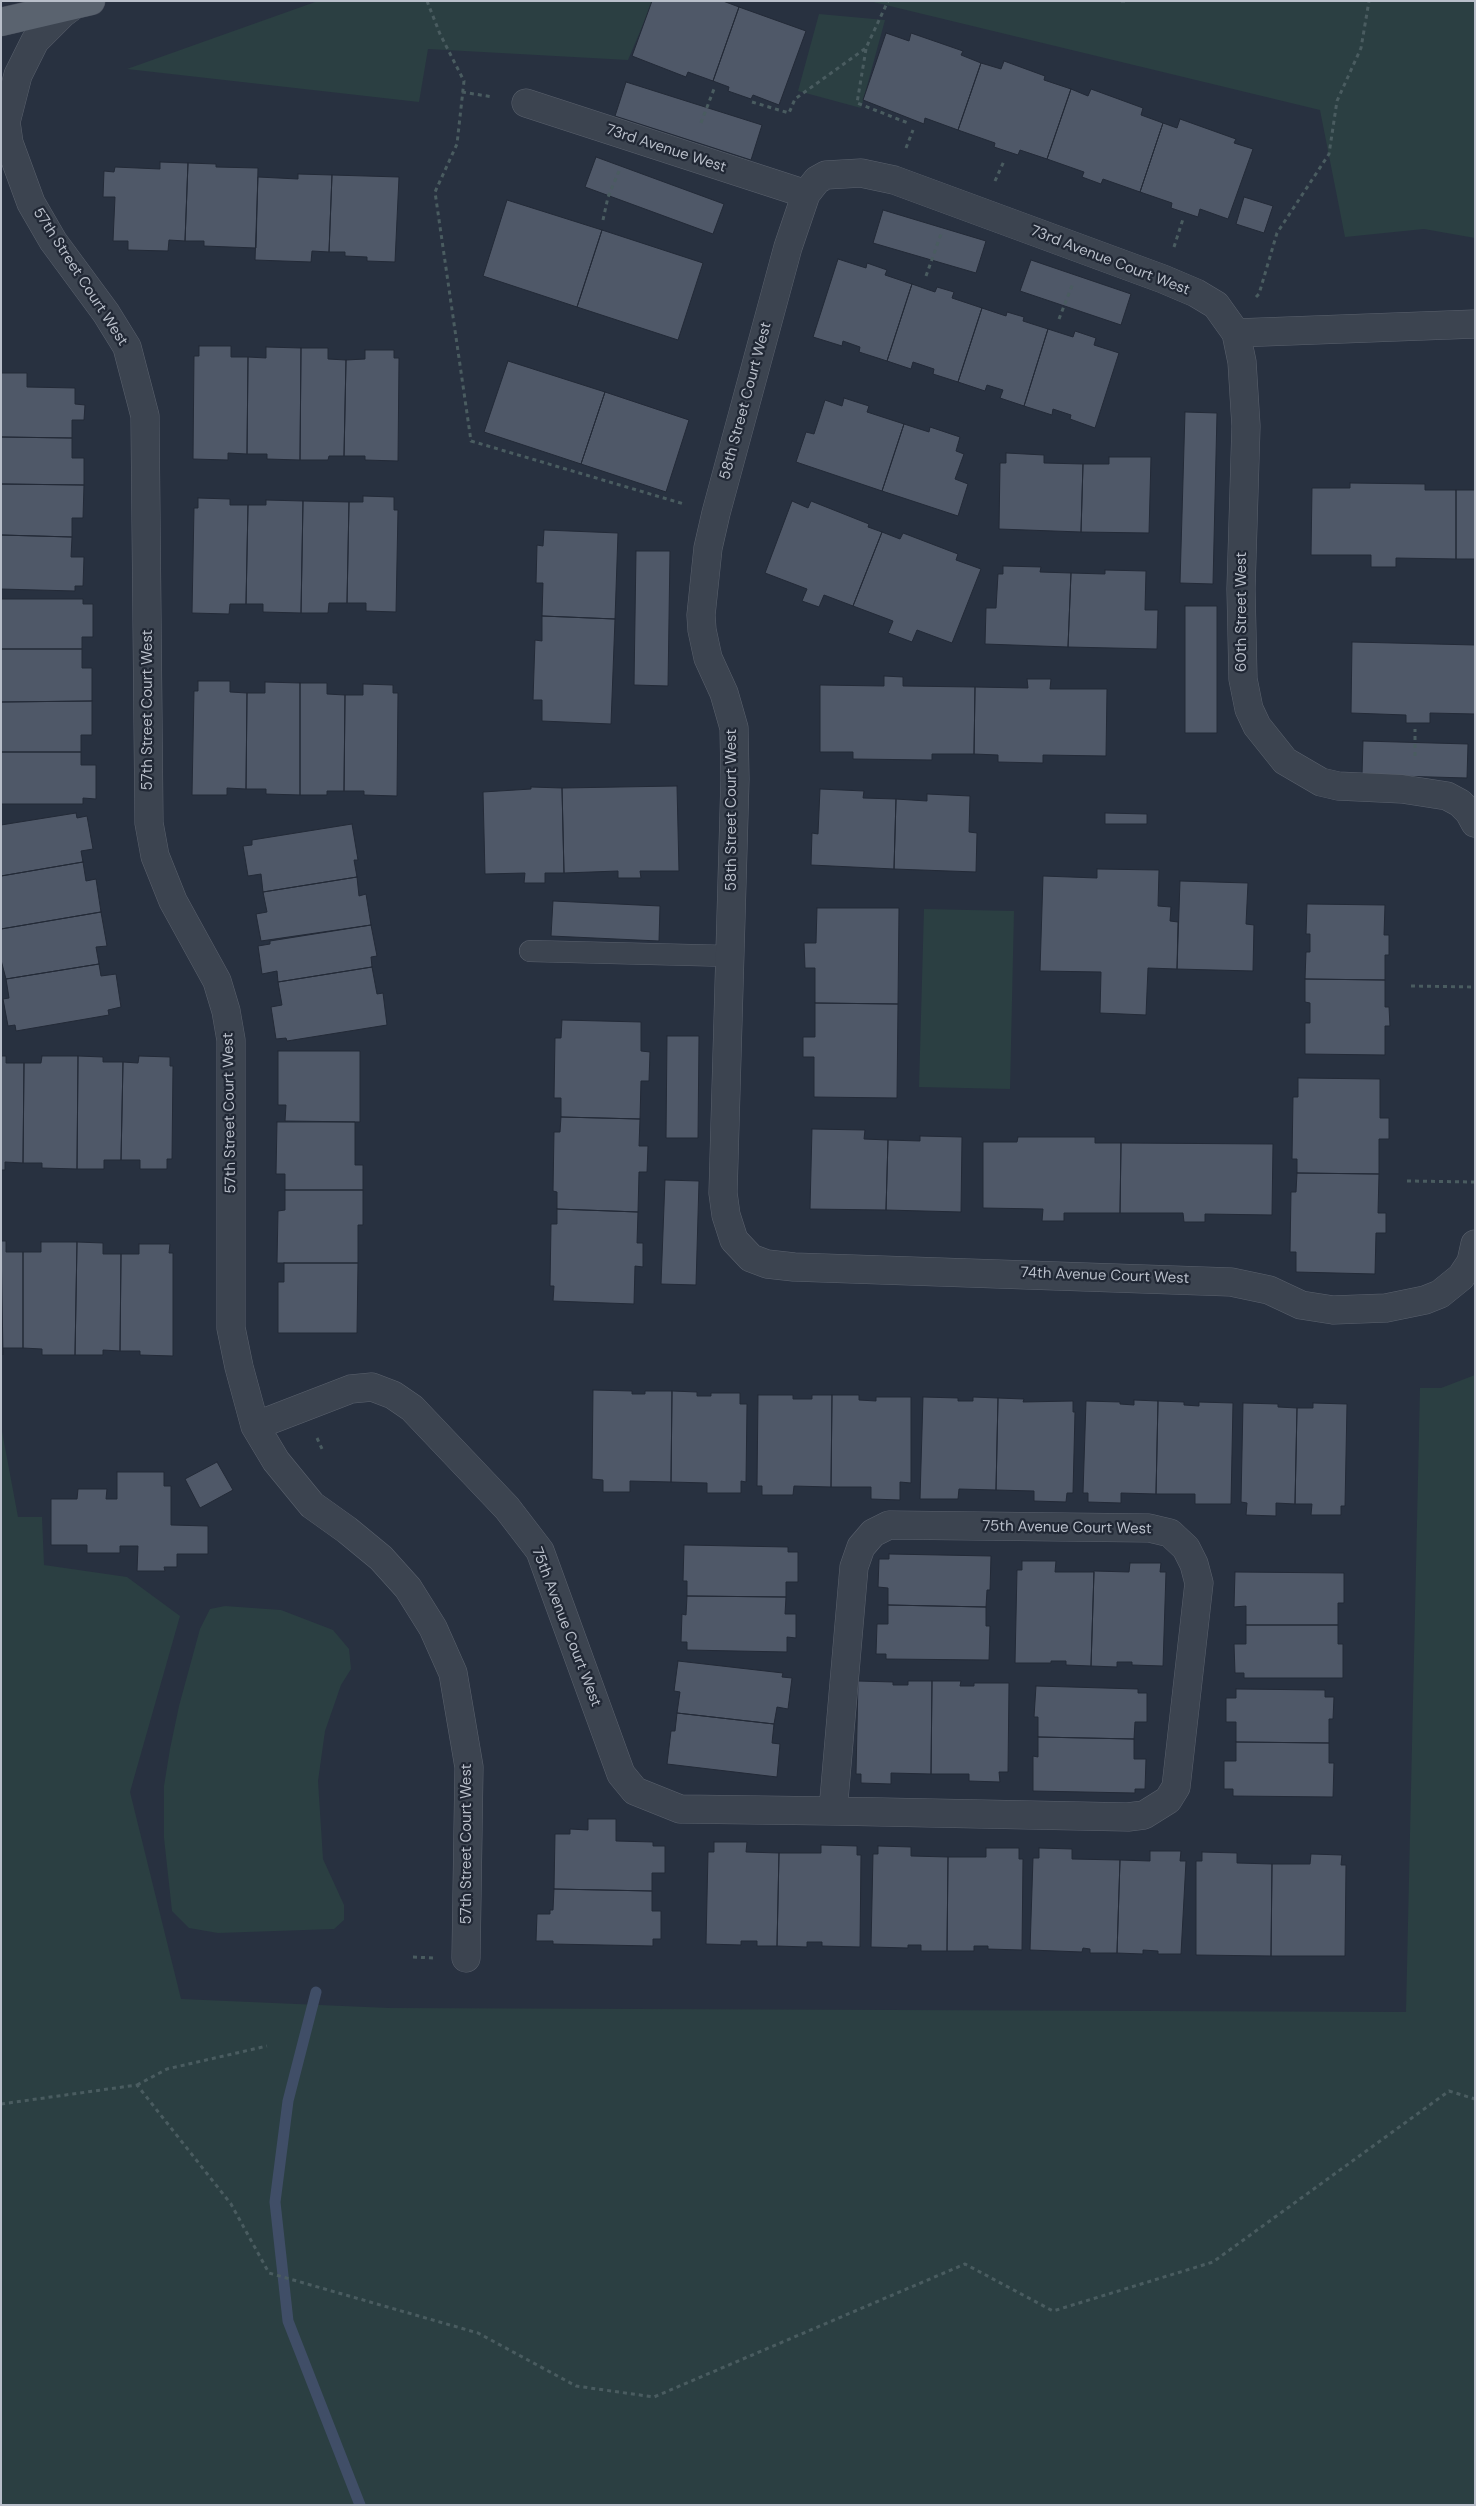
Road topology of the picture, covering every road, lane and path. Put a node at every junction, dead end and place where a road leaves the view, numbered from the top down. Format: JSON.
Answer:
{"nodes":[{"id":1,"x":427,"y":1,"type":"edge"},
{"id":2,"x":888,"y":1,"type":"edge"},
{"id":3,"x":1121,"y":1,"type":"edge"},
{"id":4,"x":1129,"y":1,"type":"edge"},
{"id":5,"x":1369,"y":1,"type":"edge"},
{"id":6,"x":81,"y":3,"type":"edge"},
{"id":7,"x":1,"y":22,"type":"edge"},
{"id":8,"x":866,"y":48,"type":"junction"},
{"id":9,"x":714,"y":88,"type":"dead end"},
{"id":10,"x":752,"y":102,"type":"dead end"},
{"id":11,"x":526,"y":103,"type":"dead end"},
{"id":12,"x":706,"y":108,"type":"dead end"},
{"id":13,"x":4,"y":117,"type":"edge"},
{"id":14,"x":908,"y":123,"type":"dead end"},
{"id":15,"x":913,"y":130,"type":"dead end"},
{"id":16,"x":908,"y":141,"type":"dead end"},
{"id":17,"x":1004,"y":161,"type":"dead end"},
{"id":18,"x":999,"y":171,"type":"dead end"},
{"id":19,"x":806,"y":194,"type":"junction"},
{"id":20,"x":608,"y":197,"type":"dead end"},
{"id":21,"x":1183,"y":219,"type":"dead end"},
{"id":22,"x":603,"y":220,"type":"dead end"},
{"id":23,"x":1179,"y":230,"type":"dead end"},
{"id":24,"x":930,"y":266,"type":"dead end"},
{"id":25,"x":926,"y":276,"type":"dead end"},
{"id":26,"x":1063,"y":309,"type":"dead end"},
{"id":27,"x":1059,"y":319,"type":"dead end"},
{"id":28,"x":1475,"y":324,"type":"edge"},
{"id":29,"x":1233,"y":328,"type":"junction"},
{"id":30,"x":716,"y":513,"type":"junction"},
{"id":31,"x":1475,"y":823,"type":"edge"},
{"id":32,"x":530,"y":951,"type":"dead end"},
{"id":33,"x":730,"y":956,"type":"junction"},
{"id":34,"x":1411,"y":986,"type":"dead end"},
{"id":35,"x":1475,"y":987,"type":"edge"},
{"id":36,"x":1408,"y":1181,"type":"dead end"},
{"id":37,"x":1475,"y":1182,"type":"edge"},
{"id":38,"x":1475,"y":1244,"type":"edge"},
{"id":39,"x":751,"y":1258,"type":"joint"},
{"id":40,"x":255,"y":1426,"type":"junction"},
{"id":41,"x":834,"y":1811,"type":"junction"},
{"id":42,"x":466,"y":1958,"type":"dead end"},
{"id":43,"x":267,"y":2046,"type":"dead end"},
{"id":44,"x":137,"y":2085,"type":"junction"},
{"id":45,"x":1475,"y":2099,"type":"edge"},
{"id":46,"x":1,"y":2104,"type":"edge"}],
"edges":[{"from":1,"to":30,"type":"path"},
{"from":2,"to":8,"type":"path"},
{"from":3,"to":4,"type":"path"},
{"from":5,"to":29,"type":"path"},
{"from":6,"to":7,"type":"main road"},
{"from":6,"to":13,"type":"street","name":"57th Street Court West"},
{"from":8,"to":10,"type":"path"},
{"from":8,"to":14,"type":"path"},
{"from":9,"to":12,"type":"path"},
{"from":11,"to":19,"type":"street","name":"73rd Avenue West"},
{"from":13,"to":40,"type":"street","name":"57th Street Court West"},
{"from":15,"to":16,"type":"path"},
{"from":17,"to":18,"type":"path"},
{"from":19,"to":29,"type":"street","name":"73rd Avenue Court West"},
{"from":19,"to":30,"type":"street","name":"58th Street Court West"},
{"from":20,"to":22,"type":"path"},
{"from":21,"to":23,"type":"path"},
{"from":24,"to":25,"type":"path"},
{"from":26,"to":27,"type":"path"},
{"from":28,"to":29,"type":"street"},
{"from":29,"to":31,"type":"street","name":"60th Street West"},
{"from":30,"to":33,"type":"street","name":"58th Street Court West"},
{"from":32,"to":33,"type":"lane"},
{"from":33,"to":39,"type":"street","name":"58th Street Court West"},
{"from":34,"to":35,"type":"path"},
{"from":36,"to":37,"type":"path"},
{"from":38,"to":39,"type":"street","name":"74th Avenue Court West"},
{"from":40,"to":41,"type":"street","name":"75th Avenue Court West"},
{"from":40,"to":42,"type":"street","name":"57th Street Court West"},
{"from":41,"to":41,"type":"street","name":"75th Avenue Court West"},
{"from":43,"to":44,"type":"path"},
{"from":44,"to":45,"type":"path"},
{"from":44,"to":46,"type":"path"}]}
